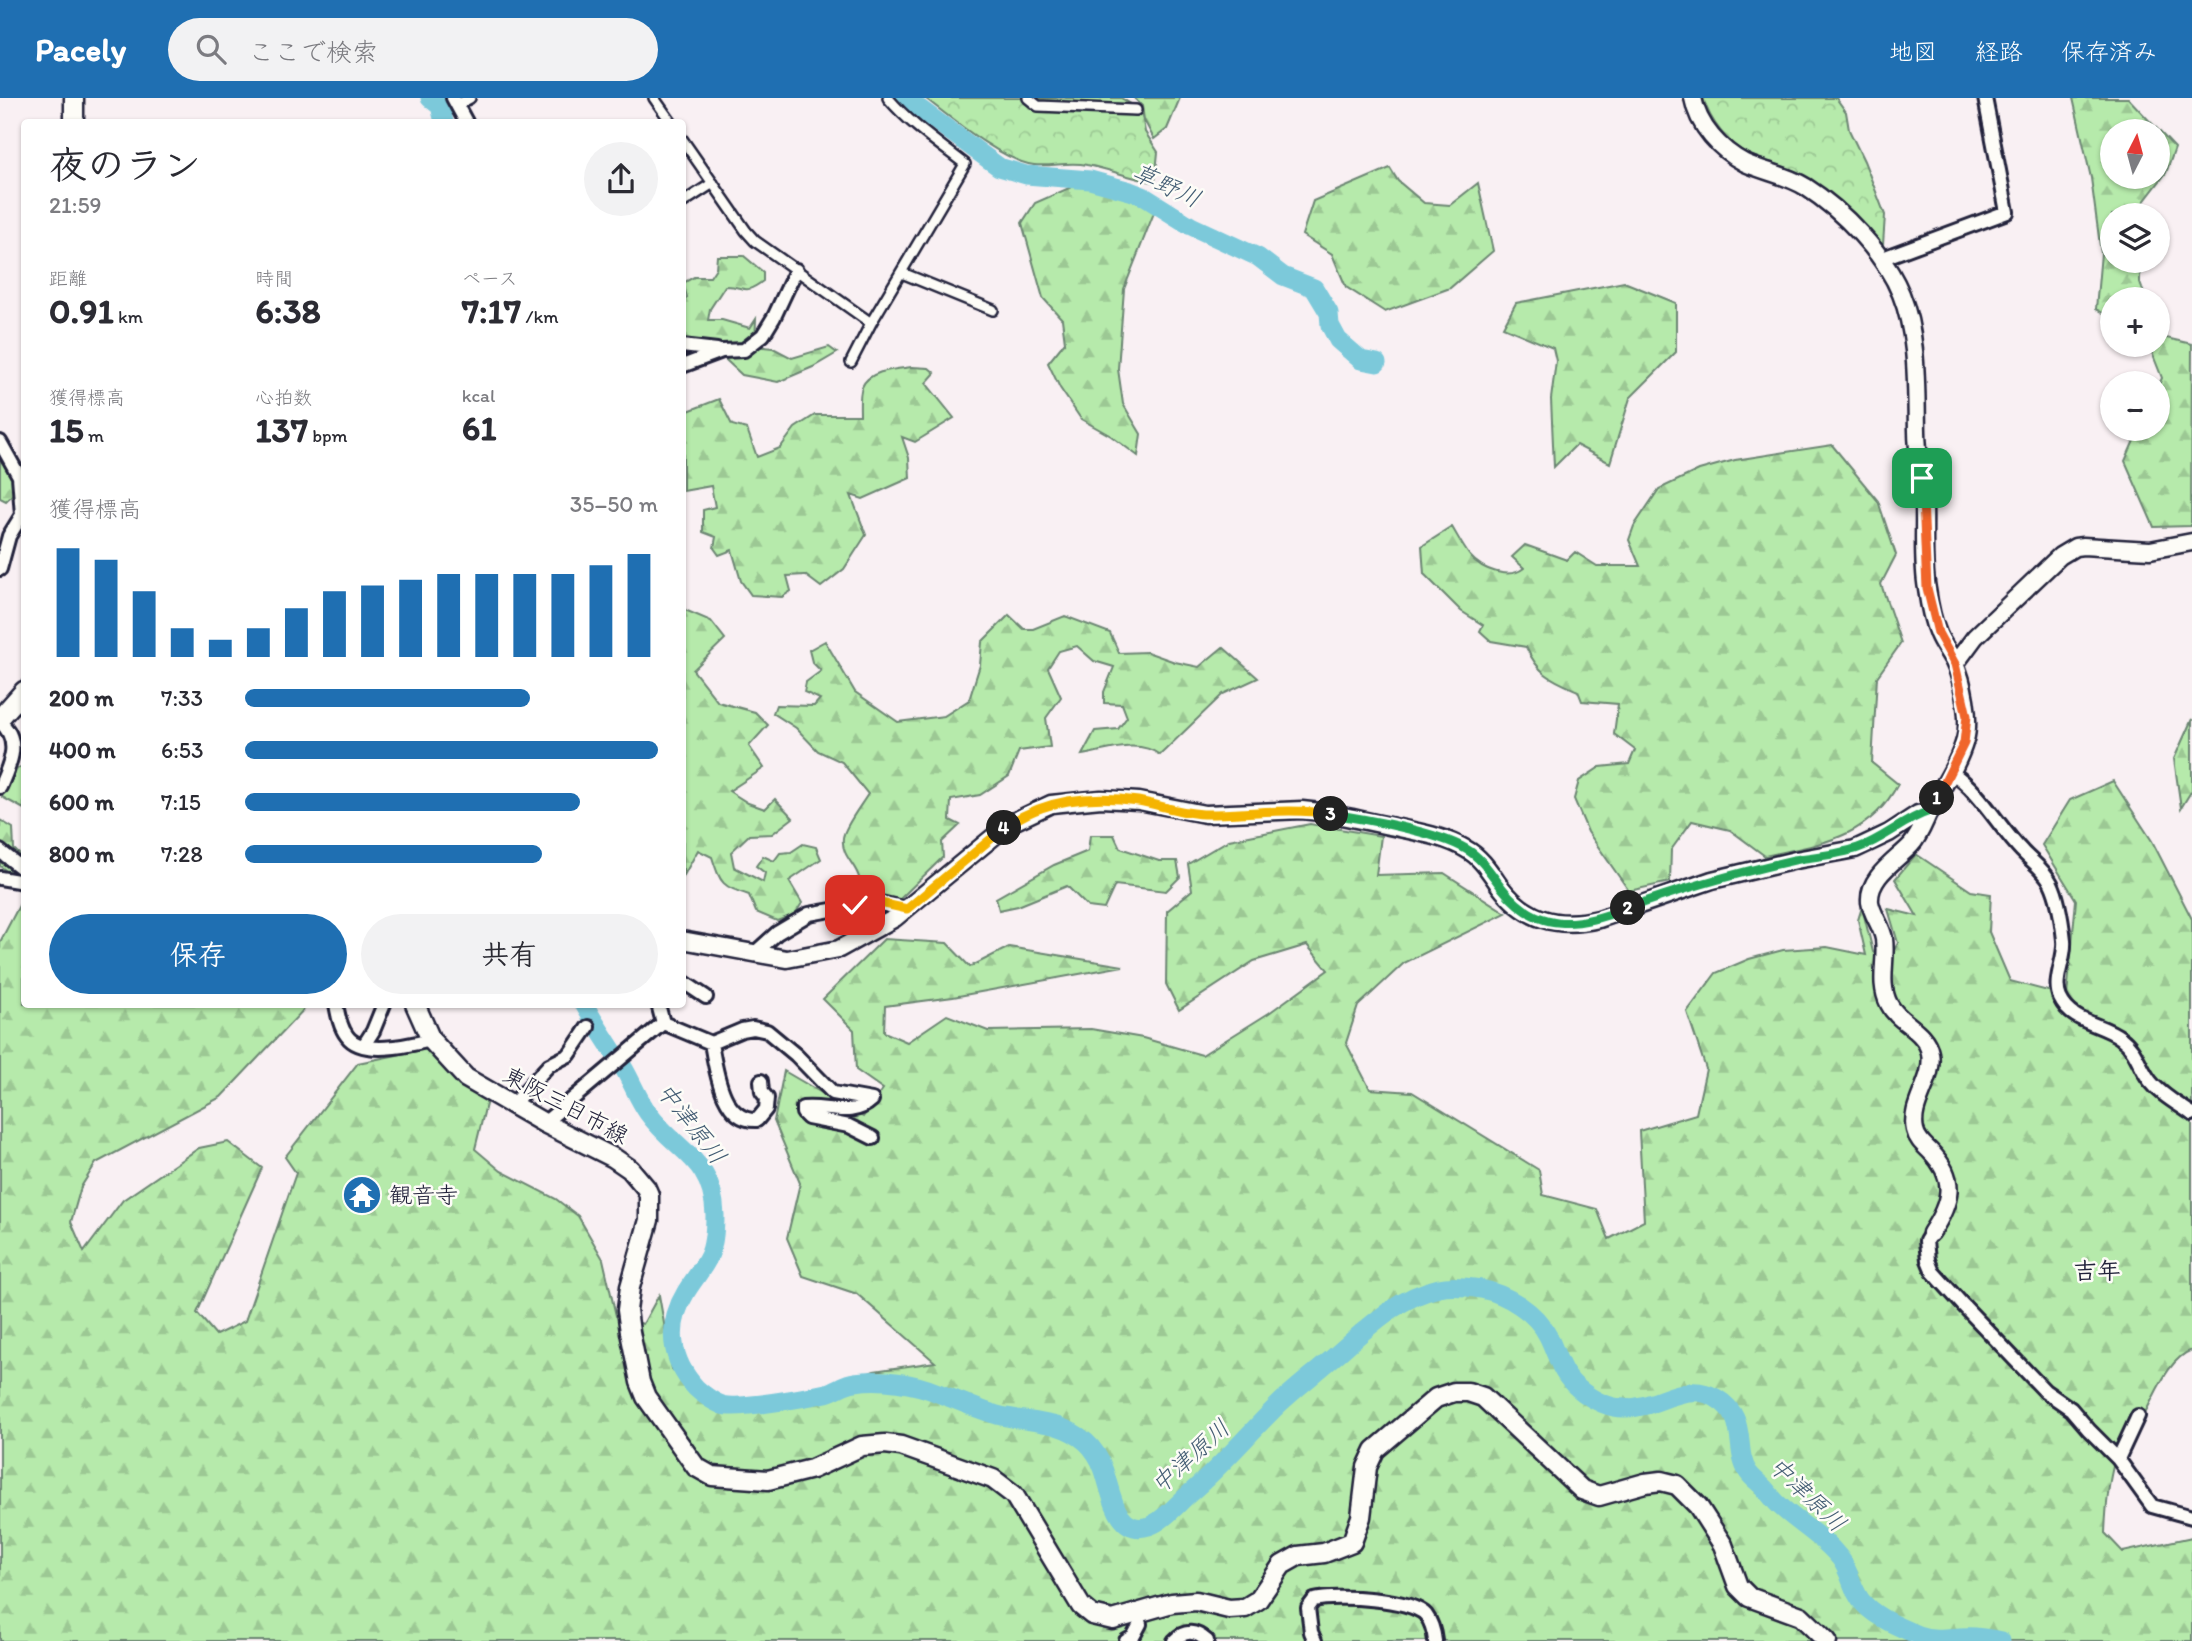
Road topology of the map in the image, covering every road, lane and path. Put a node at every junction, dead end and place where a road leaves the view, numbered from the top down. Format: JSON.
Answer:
{"nodes":[{"id":1,"x":74,"y":98,"type":"edge"},
{"id":2,"x":470,"y":98,"type":"edge"},
{"id":3,"x":654,"y":98,"type":"edge"},
{"id":4,"x":888,"y":98,"type":"edge"},
{"id":5,"x":1028,"y":98,"type":"edge"},
{"id":6,"x":1693,"y":98,"type":"edge"},
{"id":7,"x":1985,"y":98,"type":"edge"},
{"id":8,"x":455,"y":101,"type":"edge"},
{"id":9,"x":1136,"y":110,"type":"dead end"},
{"id":10,"x":74,"y":119,"type":"edge"},
{"id":11,"x":464,"y":119,"type":"edge"},
{"id":12,"x":669,"y":119,"type":"edge"},
{"id":13,"x":686,"y":145,"type":"edge"},
{"id":14,"x":713,"y":183,"type":"junction"},
{"id":15,"x":686,"y":200,"type":"edge"},
{"id":16,"x":1883,"y":258,"type":"junction"},
{"id":17,"x":796,"y":270,"type":"junction"},
{"id":18,"x":902,"y":273,"type":"junction"},
{"id":19,"x":993,"y":310,"type":"dead end"},
{"id":20,"x":871,"y":323,"type":"junction"},
{"id":21,"x":686,"y":346,"type":"edge"},
{"id":22,"x":722,"y":351,"type":"junction"},
{"id":23,"x":851,"y":362,"type":"dead end"},
{"id":24,"x":686,"y":364,"type":"edge"},
{"id":25,"x":0,"y":442,"type":"edge"},
{"id":26,"x":21,"y":474,"type":"edge"},
{"id":27,"x":21,"y":517,"type":"edge"},
{"id":28,"x":2192,"y":542,"type":"edge"},
{"id":29,"x":0,"y":569,"type":"edge"},
{"id":30,"x":1955,"y":664,"type":"junction"},
{"id":31,"x":21,"y":697,"type":"edge"},
{"id":32,"x":0,"y":720,"type":"edge"},
{"id":33,"x":1951,"y":772,"type":"junction"},
{"id":34,"x":0,"y":787,"type":"edge"},
{"id":35,"x":1930,"y":811,"type":"junction"},
{"id":36,"x":0,"y":851,"type":"edge"},
{"id":37,"x":21,"y":868,"type":"edge"},
{"id":38,"x":0,"y":878,"type":"edge"},
{"id":39,"x":21,"y":882,"type":"edge"},
{"id":40,"x":907,"y":909,"type":"junction"},
{"id":41,"x":686,"y":941,"type":"edge"},
{"id":42,"x":756,"y":952,"type":"junction"},
{"id":43,"x":686,"y":984,"type":"edge"},
{"id":44,"x":706,"y":997,"type":"dead end"},
{"id":45,"x":337,"y":1008,"type":"edge"},
{"id":46,"x":382,"y":1008,"type":"edge"},
{"id":47,"x":417,"y":1008,"type":"edge"},
{"id":48,"x":659,"y":1008,"type":"edge"},
{"id":49,"x":663,"y":1023,"type":"junction"},
{"id":50,"x":588,"y":1027,"type":"dead end"},
{"id":51,"x":431,"y":1040,"type":"junction"},
{"id":52,"x":711,"y":1043,"type":"junction"},
{"id":53,"x":364,"y":1045,"type":"junction"},
{"id":54,"x":546,"y":1054,"type":"dead end"},
{"id":55,"x":541,"y":1074,"type":"junction"},
{"id":56,"x":761,"y":1081,"type":"dead end"},
{"id":57,"x":512,"y":1105,"type":"junction"},
{"id":58,"x":2192,"y":1114,"type":"edge"},
{"id":59,"x":544,"y":1123,"type":"junction"},
{"id":60,"x":873,"y":1138,"type":"dead end"},
{"id":61,"x":1931,"y":1233,"type":"joint"},
{"id":62,"x":2138,"y":1416,"type":"dead end"},
{"id":63,"x":2118,"y":1459,"type":"junction"},
{"id":64,"x":2192,"y":1517,"type":"edge"},
{"id":65,"x":1136,"y":1613,"type":"junction"},
{"id":66,"x":1125,"y":1641,"type":"edge"},
{"id":67,"x":1174,"y":1641,"type":"edge"},
{"id":68,"x":1207,"y":1641,"type":"edge"},
{"id":69,"x":1315,"y":1641,"type":"edge"},
{"id":70,"x":1435,"y":1641,"type":"edge"},
{"id":71,"x":1827,"y":1641,"type":"edge"}],
"edges":[{"from":1,"to":10,"type":"main road"},
{"from":2,"to":8,"type":"street"},
{"from":3,"to":12,"type":"street"},
{"from":4,"to":18,"type":"street"},
{"from":5,"to":9,"type":"street"},
{"from":6,"to":16,"type":"street"},
{"from":7,"to":16,"type":"street"},
{"from":8,"to":11,"type":"street"},
{"from":13,"to":14,"type":"street"},
{"from":14,"to":15,"type":"street"},
{"from":14,"to":17,"type":"street"},
{"from":16,"to":30,"type":"street"},
{"from":17,"to":20,"type":"street"},
{"from":17,"to":22,"type":"street"},
{"from":18,"to":19,"type":"street"},
{"from":18,"to":20,"type":"street"},
{"from":20,"to":23,"type":"street"},
{"from":21,"to":22,"type":"street"},
{"from":22,"to":24,"type":"street"},
{"from":25,"to":26,"type":"street"},
{"from":27,"to":29,"type":"street"},
{"from":28,"to":30,"type":"street"},
{"from":30,"to":33,"type":"street"},
{"from":31,"to":32,"type":"main road"},
{"from":32,"to":34,"type":"street"},
{"from":33,"to":35,"type":"street"},
{"from":33,"to":58,"type":"street"},
{"from":35,"to":40,"type":"street"},
{"from":35,"to":61,"type":"street"},
{"from":36,"to":37,"type":"street"},
{"from":38,"to":39,"type":"street"},
{"from":40,"to":42,"type":"street"},
{"from":40,"to":42,"type":"street"},
{"from":41,"to":42,"type":"street"},
{"from":43,"to":44,"type":"street"},
{"from":45,"to":53,"type":"street"},
{"from":46,"to":53,"type":"street"},
{"from":47,"to":51,"type":"main road","name":"東阪三日市線"},
{"from":48,"to":49,"type":"street"},
{"from":49,"to":52,"type":"street"},
{"from":49,"to":59,"type":"street"},
{"from":50,"to":55,"type":"street"},
{"from":51,"to":53,"type":"street"},
{"from":51,"to":57,"type":"main road","name":"東阪三日市線"},
{"from":52,"to":56,"type":"street"},
{"from":52,"to":60,"type":"street"},
{"from":54,"to":55,"type":"street"},
{"from":55,"to":57,"type":"street"},
{"from":57,"to":59,"type":"main road","name":"東阪三日市線"},
{"from":59,"to":65,"type":"main road","name":"東阪三日市線"},
{"from":61,"to":63,"type":"street"},
{"from":62,"to":63,"type":"street"},
{"from":63,"to":64,"type":"street"},
{"from":65,"to":66,"type":"street"},
{"from":65,"to":71,"type":"main road","name":"東阪三日市線"},
{"from":67,"to":68,"type":"street"},
{"from":69,"to":70,"type":"street"}]}
